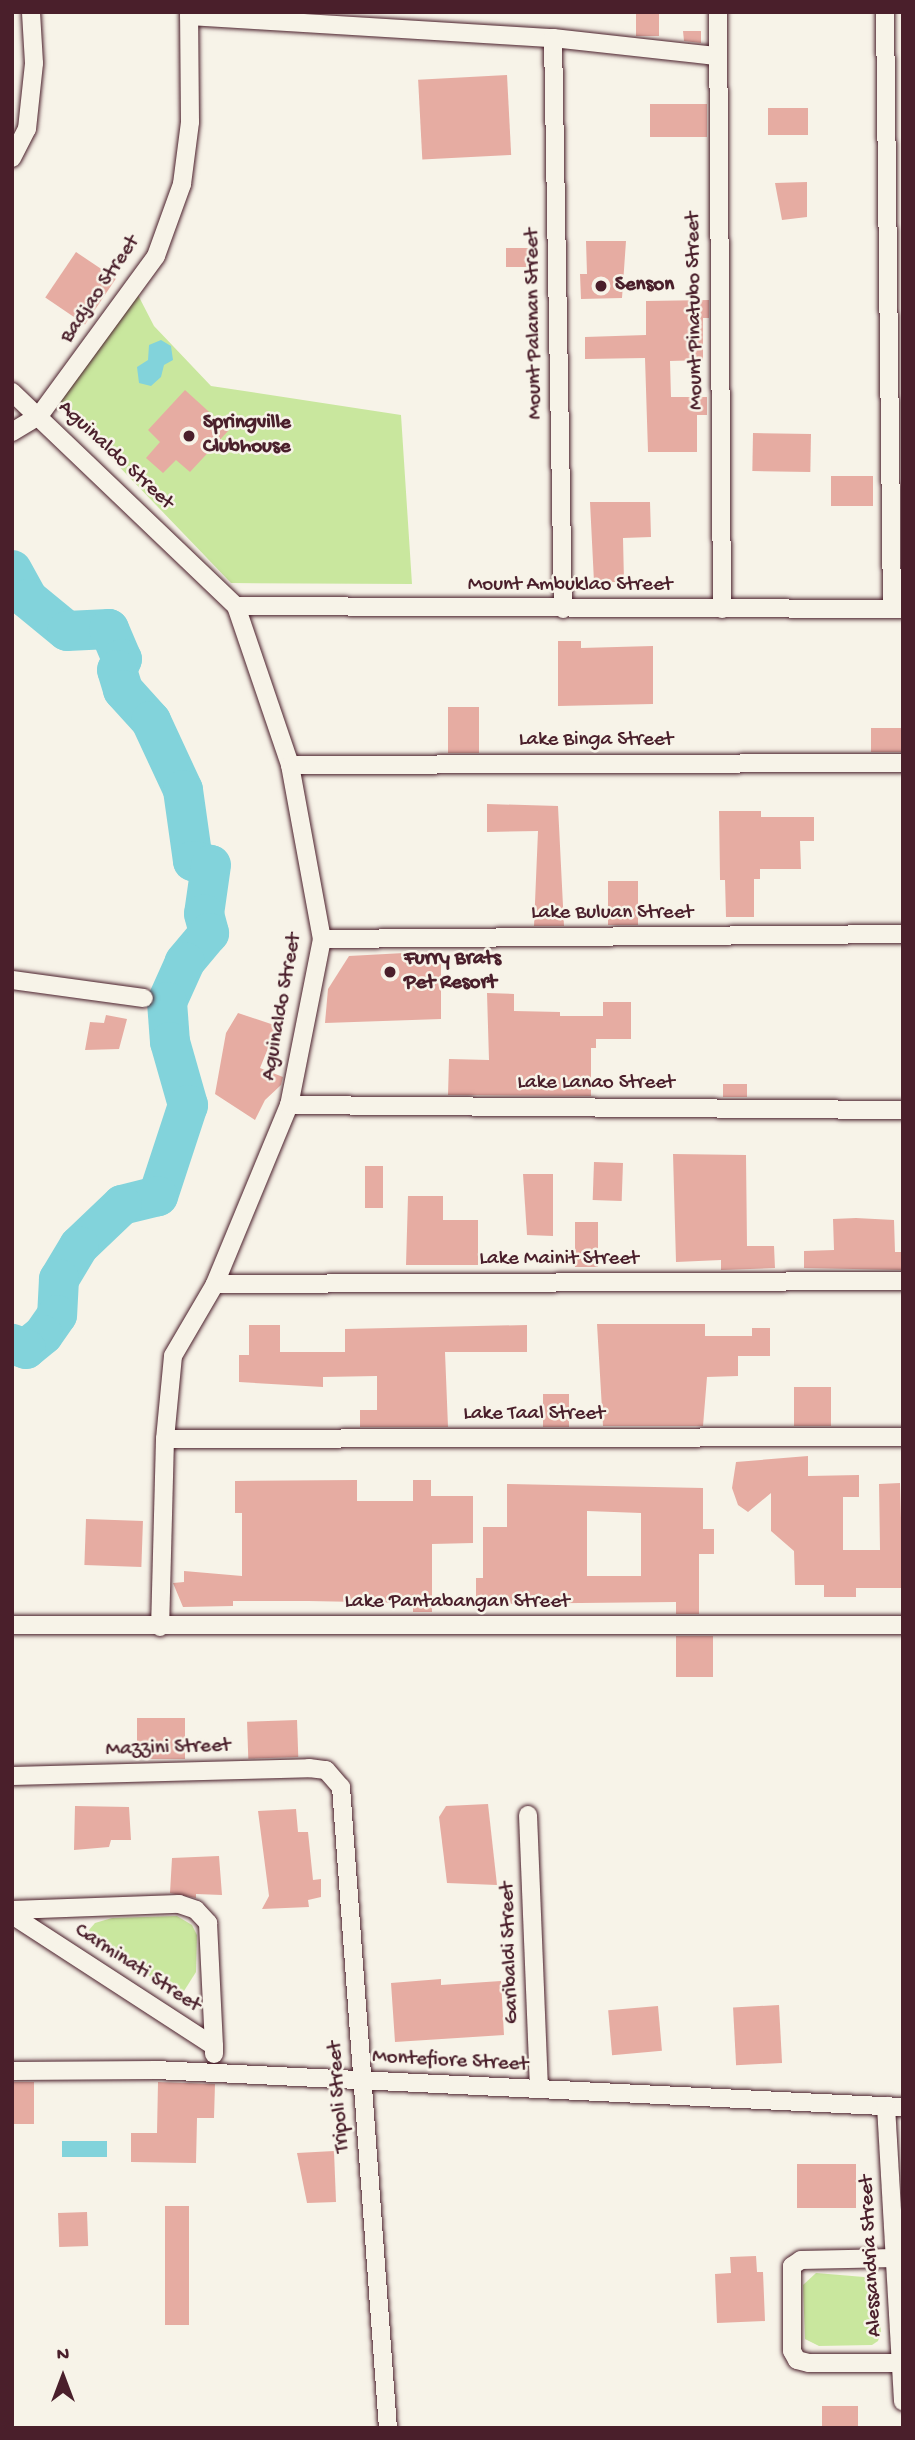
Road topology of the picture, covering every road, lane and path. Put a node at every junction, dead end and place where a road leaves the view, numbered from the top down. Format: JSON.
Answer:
{"nodes":[{"id":1,"x":31,"y":12,"type":"edge"},
{"id":2,"x":718,"y":12,"type":"edge"},
{"id":3,"x":885,"y":12,"type":"edge"},
{"id":4,"x":189,"y":14,"type":"edge"},
{"id":5,"x":553,"y":38,"type":"junction"},
{"id":6,"x":716,"y":56,"type":"junction"},
{"id":7,"x":12,"y":158,"type":"edge"},
{"id":8,"x":12,"y":392,"type":"edge"},
{"id":9,"x":39,"y":416,"type":"junction"},
{"id":10,"x":12,"y":432,"type":"edge"},
{"id":11,"x":236,"y":606,"type":"junction"},
{"id":12,"x":722,"y":608,"type":"junction"},
{"id":13,"x":563,"y":609,"type":"junction"},
{"id":14,"x":897,"y":609,"type":"edge"},
{"id":15,"x":903,"y":763,"type":"edge"},
{"id":16,"x":290,"y":765,"type":"junction"},
{"id":17,"x":903,"y":934,"type":"edge"},
{"id":18,"x":322,"y":939,"type":"junction"},
{"id":19,"x":12,"y":980,"type":"edge"},
{"id":20,"x":144,"y":998,"type":"dead end"},
{"id":21,"x":289,"y":1105,"type":"junction"},
{"id":22,"x":903,"y":1110,"type":"edge"},
{"id":23,"x":903,"y":1281,"type":"edge"},
{"id":24,"x":215,"y":1284,"type":"junction"},
{"id":25,"x":903,"y":1437,"type":"edge"},
{"id":26,"x":165,"y":1439,"type":"junction"},
{"id":27,"x":12,"y":1625,"type":"edge"},
{"id":28,"x":903,"y":1625,"type":"edge"},
{"id":29,"x":160,"y":1627,"type":"junction"},
{"id":30,"x":326,"y":1770,"type":"joint"},
{"id":31,"x":12,"y":1776,"type":"edge"},
{"id":32,"x":528,"y":1815,"type":"dead end"},
{"id":33,"x":12,"y":1913,"type":"edge"},
{"id":34,"x":214,"y":2046,"type":"junction"},
{"id":35,"x":12,"y":2071,"type":"edge"},
{"id":36,"x":214,"y":2073,"type":"junction"},
{"id":37,"x":362,"y":2081,"type":"junction"},
{"id":38,"x":539,"y":2089,"type":"junction"},
{"id":39,"x":895,"y":2107,"type":"edge"},
{"id":40,"x":895,"y":2258,"type":"junction"},
{"id":41,"x":900,"y":2363,"type":"junction"},
{"id":42,"x":903,"y":2402,"type":"edge"},
{"id":43,"x":388,"y":2428,"type":"edge"}],
"edges":[{"from":1,"to":7,"type":"street"},
{"from":2,"to":6,"type":"street","name":"Mount Pinatubo Street"},
{"from":3,"to":14,"type":"street"},
{"from":4,"to":5,"type":"street"},
{"from":4,"to":9,"type":"street","name":"Badjao Street"},
{"from":5,"to":6,"type":"street"},
{"from":5,"to":13,"type":"street","name":"Mount Palanan Street"},
{"from":6,"to":12,"type":"street","name":"Mount Pinatubo Street"},
{"from":8,"to":9,"type":"street","name":"Aguinaldo Street"},
{"from":9,"to":10,"type":"street"},
{"from":9,"to":11,"type":"street","name":"Aguinaldo Street"},
{"from":11,"to":13,"type":"street","name":"Mount Ambuklao Street"},
{"from":11,"to":16,"type":"street","name":"Aguinaldo Street"},
{"from":12,"to":13,"type":"street","name":"Mount Ambuklao Street"},
{"from":12,"to":14,"type":"street","name":"Mount Ambuklao Street"},
{"from":15,"to":16,"type":"street","name":"Lake Binga Street"},
{"from":16,"to":18,"type":"street","name":"Aguinaldo Street"},
{"from":17,"to":18,"type":"street","name":"Lake Buluan Street"},
{"from":18,"to":21,"type":"street","name":"Aguinaldo Street"},
{"from":19,"to":20,"type":"street"},
{"from":21,"to":22,"type":"street","name":"Lake Lanao Street"},
{"from":21,"to":24,"type":"street","name":"Aguinaldo Street"},
{"from":23,"to":24,"type":"street","name":"Lake Mainit Street"},
{"from":24,"to":26,"type":"street","name":"Aguinaldo Street"},
{"from":25,"to":26,"type":"street","name":"Lake Taal Street"},
{"from":26,"to":29,"type":"street","name":"Aguinaldo Street"},
{"from":27,"to":29,"type":"street","name":"Lake Pantabangan Street"},
{"from":28,"to":29,"type":"street","name":"Lake Pantabangan Street"},
{"from":30,"to":31,"type":"street","name":"Mazzini Street"},
{"from":30,"to":37,"type":"street","name":"Tripoli Street"},
{"from":32,"to":38,"type":"street","name":"Garibaldi Street"},
{"from":33,"to":34,"type":"street","name":"Carminati Street"},
{"from":33,"to":34,"type":"street"},
{"from":34,"to":36,"type":"street"},
{"from":35,"to":36,"type":"street","name":"Montefiore Street"},
{"from":36,"to":37,"type":"street","name":"Montefiore Street"},
{"from":37,"to":38,"type":"street","name":"Montefiore Street"},
{"from":37,"to":43,"type":"street","name":"Tripoli Street"},
{"from":38,"to":39,"type":"street","name":"Montefiore Street"},
{"from":39,"to":40,"type":"street","name":"Alessandria Street"},
{"from":40,"to":41,"type":"street","name":"Alessandria Street"},
{"from":40,"to":41,"type":"street"},
{"from":41,"to":42,"type":"street","name":"Alessandria Street"}]}
